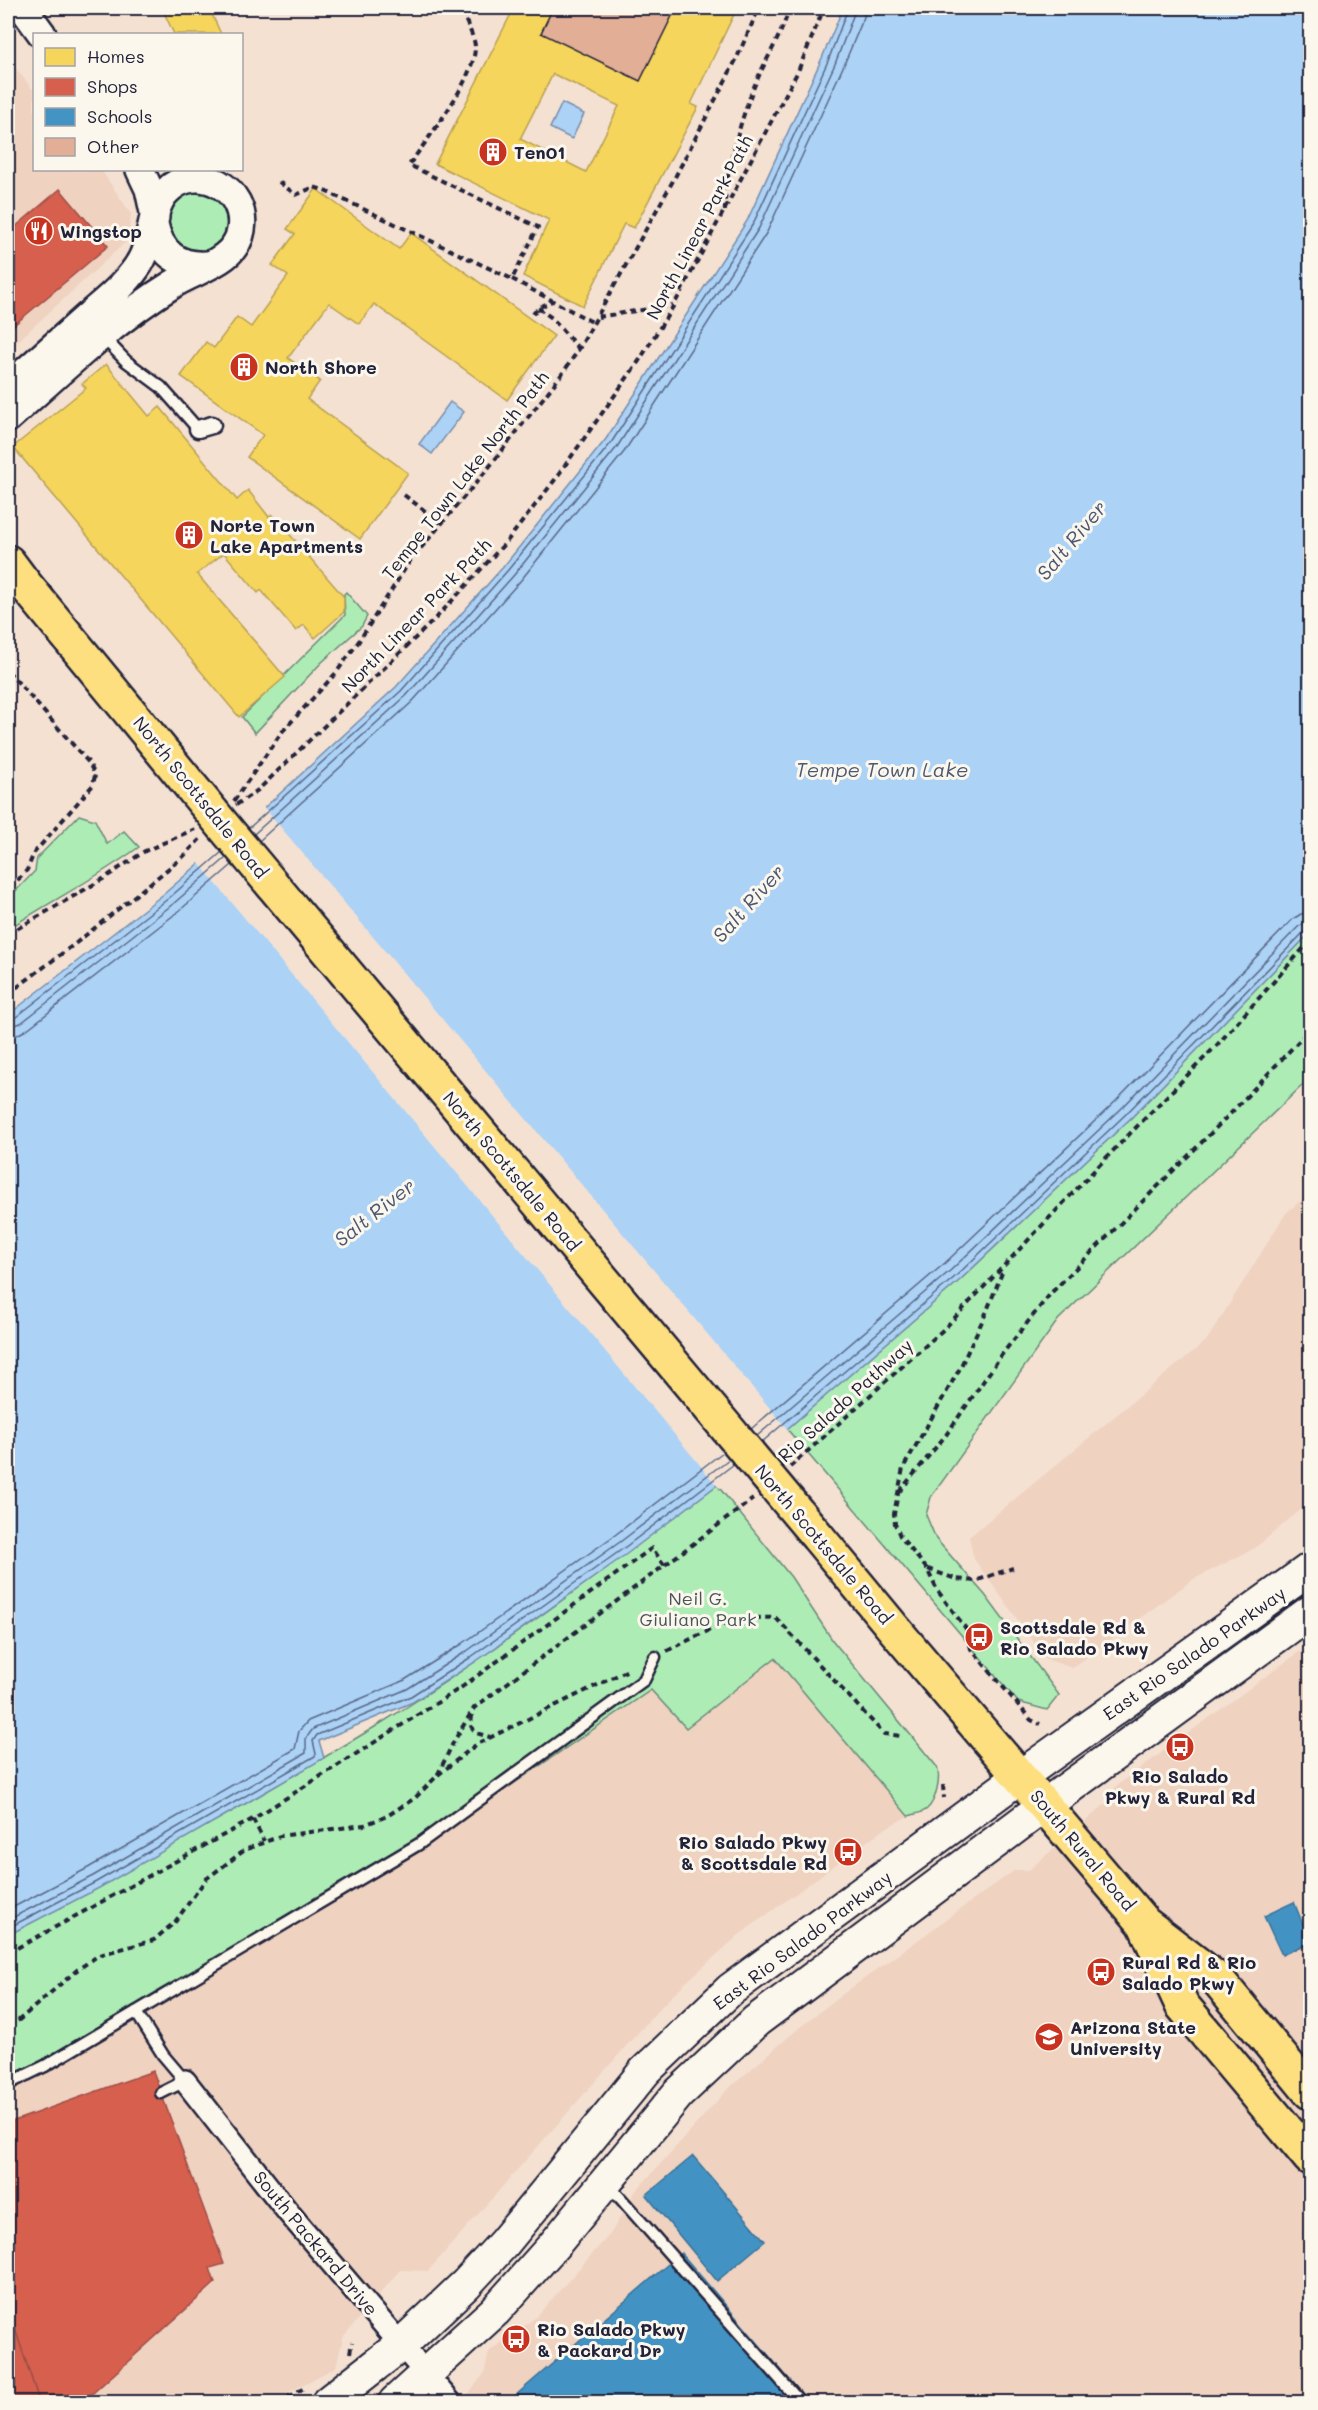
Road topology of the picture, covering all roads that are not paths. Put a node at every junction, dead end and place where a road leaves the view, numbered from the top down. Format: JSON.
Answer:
{"nodes":[{"id":1,"x":23,"y":8,"type":"edge"},
{"id":2,"x":41,"y":33,"type":"edge"},
{"id":3,"x":140,"y":171,"type":"edge"},
{"id":4,"x":185,"y":174,"type":"edge"},
{"id":5,"x":154,"y":221,"type":"junction"},
{"id":6,"x":207,"y":265,"type":"junction"},
{"id":7,"x":101,"y":336,"type":"junction"},
{"id":8,"x":8,"y":387,"type":"edge"},
{"id":9,"x":8,"y":418,"type":"edge"},
{"id":10,"x":205,"y":427,"type":"dead end"},
{"id":11,"x":15,"y":572,"type":"edge"},
{"id":12,"x":1311,"y":1569,"type":"edge"},
{"id":13,"x":1311,"y":1612,"type":"edge"},
{"id":14,"x":655,"y":1657,"type":"road end"},
{"id":15,"x":1021,"y":1776,"type":"junction"},
{"id":16,"x":1045,"y":1804,"type":"junction"},
{"id":17,"x":1144,"y":1923,"type":"junction"},
{"id":18,"x":136,"y":2012,"type":"junction"},
{"id":19,"x":185,"y":2081,"type":"junction"},
{"id":20,"x":8,"y":2084,"type":"edge"},
{"id":21,"x":1311,"y":2092,"type":"edge"},
{"id":22,"x":161,"y":2093,"type":"dead end"},
{"id":23,"x":1311,"y":2158,"type":"edge"},
{"id":24,"x":606,"y":2182,"type":"junction"},
{"id":25,"x":401,"y":2345,"type":"junction"},
{"id":26,"x":426,"y":2374,"type":"junction"},
{"id":27,"x":328,"y":2403,"type":"edge"},
{"id":28,"x":395,"y":2403,"type":"edge"},
{"id":29,"x":450,"y":2403,"type":"edge"},
{"id":30,"x":800,"y":2403,"type":"edge"}],
"edges":[{"from":1,"to":2,"type":"street"},
{"from":3,"to":5,"type":"street"},
{"from":4,"to":5,"type":"street"},
{"from":4,"to":6,"type":"street"},
{"from":5,"to":6,"type":"street"},
{"from":5,"to":8,"type":"street"},
{"from":6,"to":7,"type":"street"},
{"from":7,"to":9,"type":"street"},
{"from":7,"to":10,"type":"lane"},
{"from":11,"to":15,"type":"main road","name":"North Scottsdale Road","bridge":true},
{"from":12,"to":15,"type":"main road","name":"East Rio Salado Parkway"},
{"from":13,"to":16,"type":"main road","name":"East Rio Salado Parkway"},
{"from":14,"to":18,"type":"lane"},
{"from":15,"to":16,"type":"main road","name":"South Rural Road"},
{"from":15,"to":25,"type":"main road","name":"East Rio Salado Parkway"},
{"from":16,"to":17,"type":"main road","name":"South Rural Road"},
{"from":16,"to":24,"type":"main road","name":"East Rio Salado Parkway"},
{"from":17,"to":21,"type":"main road","name":"South Rural Road"},
{"from":17,"to":23,"type":"main road","name":"South Rural Road"},
{"from":18,"to":19,"type":"lane"},
{"from":18,"to":20,"type":"lane"},
{"from":19,"to":22,"type":"lane"},
{"from":19,"to":25,"type":"street","name":"South Packard Drive"},
{"from":24,"to":26,"type":"main road","name":"East Rio Salado Parkway"},
{"from":24,"to":30,"type":"lane"},
{"from":25,"to":26,"type":"street","name":"South Packard Drive"},
{"from":25,"to":27,"type":"main road","name":"East Rio Salado Parkway"},
{"from":26,"to":28,"type":"main road","name":"East Rio Salado Parkway"},
{"from":26,"to":29,"type":"street","name":"South Packard Drive"}]}
